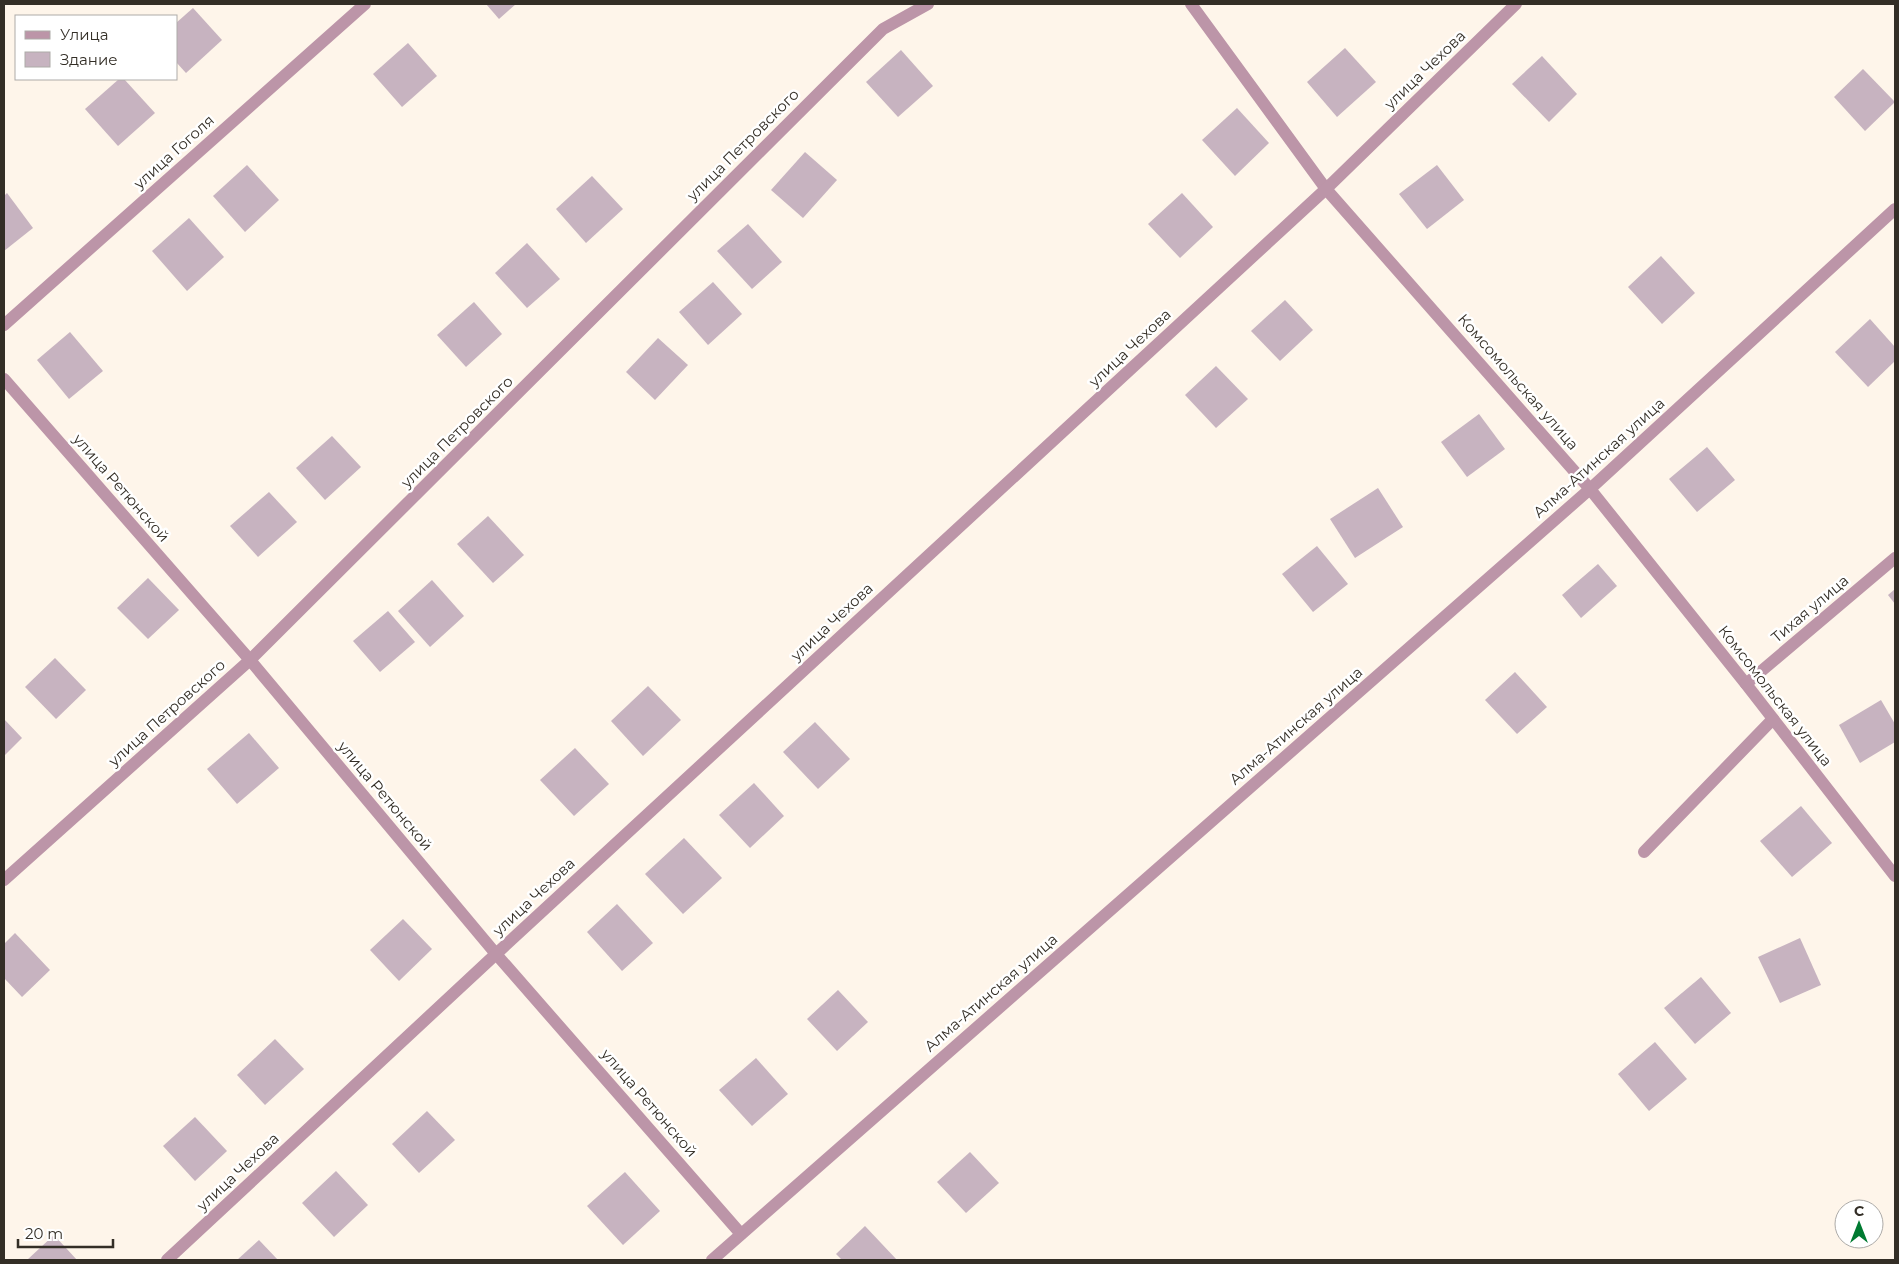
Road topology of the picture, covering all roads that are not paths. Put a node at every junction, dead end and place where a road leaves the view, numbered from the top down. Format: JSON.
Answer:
{"nodes":[{"id":1,"x":365,"y":4,"type":"edge"},
{"id":2,"x":928,"y":4,"type":"edge"},
{"id":3,"x":1191,"y":4,"type":"edge"},
{"id":4,"x":1516,"y":4,"type":"edge"},
{"id":5,"x":1326,"y":189,"type":"junction"},
{"id":6,"x":1895,"y":210,"type":"edge"},
{"id":7,"x":4,"y":325,"type":"edge"},
{"id":8,"x":4,"y":379,"type":"edge"},
{"id":9,"x":1590,"y":489,"type":"junction"},
{"id":10,"x":1895,"y":558,"type":"edge"},
{"id":11,"x":250,"y":660,"type":"junction"},
{"id":12,"x":1746,"y":684,"type":"junction"},
{"id":13,"x":1773,"y":719,"type":"junction"},
{"id":14,"x":1644,"y":852,"type":"dead end"},
{"id":15,"x":1895,"y":876,"type":"edge"},
{"id":16,"x":4,"y":880,"type":"edge"},
{"id":17,"x":496,"y":954,"type":"junction"},
{"id":18,"x":742,"y":1234,"type":"junction"},
{"id":19,"x":167,"y":1260,"type":"edge"},
{"id":20,"x":712,"y":1260,"type":"edge"}],
"edges":[{"from":1,"to":7,"type":"street","name":"улица Гоголя"},
{"from":2,"to":11,"type":"street","name":"улица Петровского"},
{"from":3,"to":5,"type":"street","name":"Комсомольская улица"},
{"from":4,"to":5,"type":"street","name":"улица Чехова"},
{"from":5,"to":9,"type":"street","name":"Комсомольская улица"},
{"from":5,"to":17,"type":"street","name":"улица Чехова"},
{"from":6,"to":9,"type":"street","name":"Алма-Атинская улица"},
{"from":8,"to":11,"type":"street","name":"улица Ретюнской"},
{"from":9,"to":12,"type":"street","name":"Комсомольская улица"},
{"from":9,"to":18,"type":"street","name":"Алма-Атинская улица"},
{"from":10,"to":12,"type":"street","name":"Тихая улица"},
{"from":11,"to":16,"type":"street","name":"улица Петровского"},
{"from":11,"to":17,"type":"street","name":"улица Ретюнской"},
{"from":12,"to":13,"type":"street","name":"Комсомольская улица"},
{"from":13,"to":14,"type":"street"},
{"from":13,"to":15,"type":"street","name":"Комсомольская улица"},
{"from":17,"to":18,"type":"street","name":"улица Ретюнской"},
{"from":17,"to":19,"type":"street","name":"улица Чехова"},
{"from":18,"to":20,"type":"street","name":"Алма-Атинская улица"}]}
